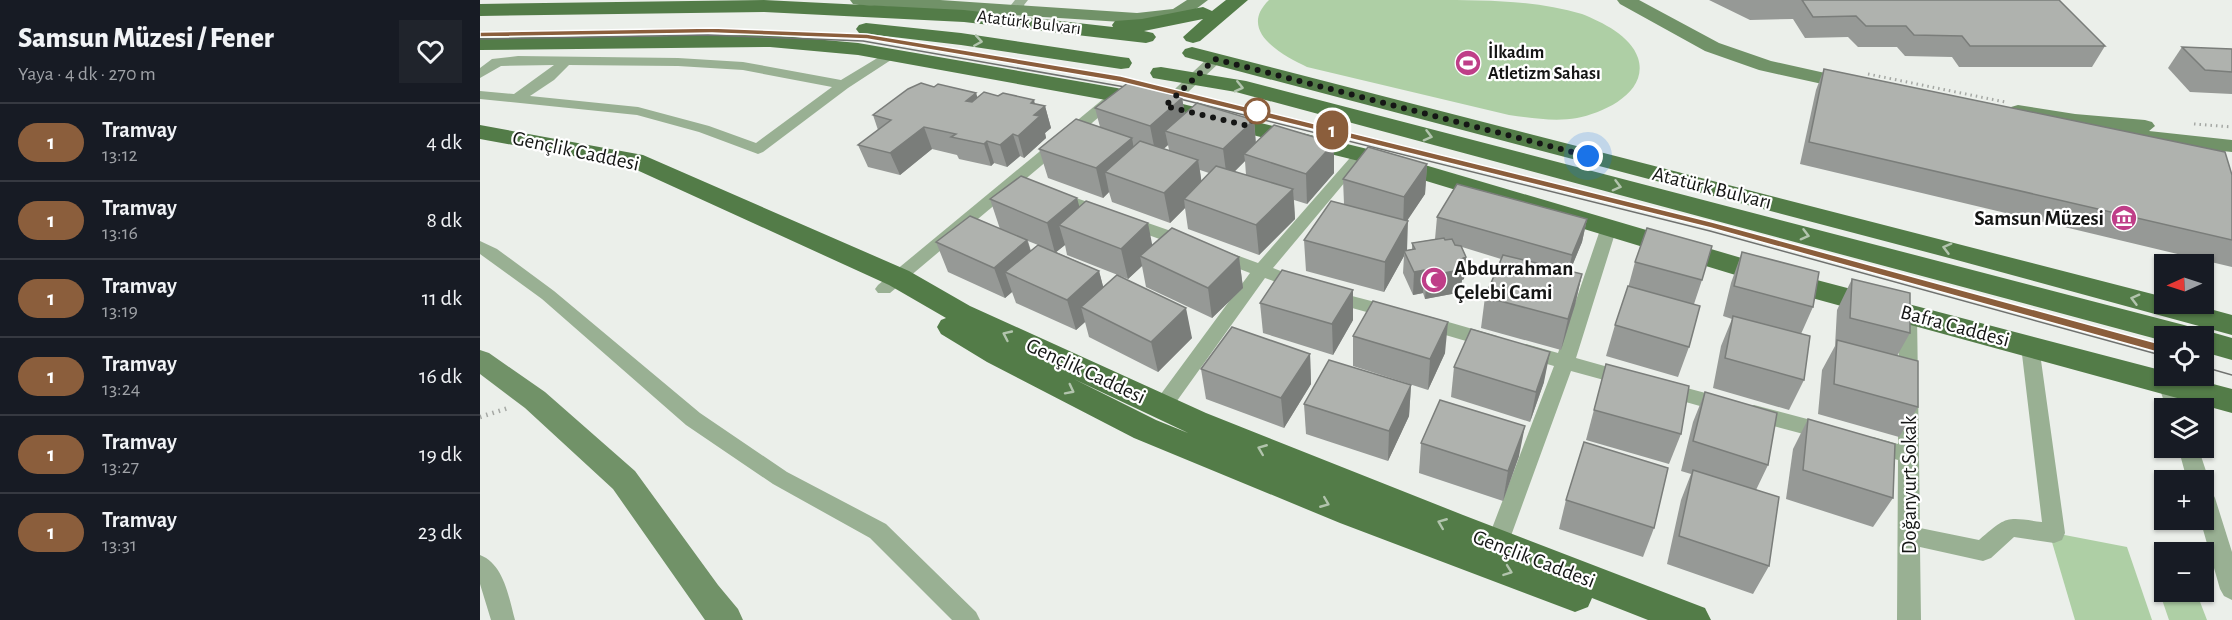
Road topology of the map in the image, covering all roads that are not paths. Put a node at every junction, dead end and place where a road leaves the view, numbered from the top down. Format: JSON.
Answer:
{"nodes":[{"id":1,"x":859,"y":0,"type":"edge"},
{"id":2,"x":1238,"y":0,"type":"edge"},
{"id":3,"x":1626,"y":0,"type":"edge"},
{"id":4,"x":1645,"y":0,"type":"edge"},
{"id":5,"x":1203,"y":3,"type":"edge"},
{"id":6,"x":1021,"y":5,"type":"edge"},
{"id":7,"x":480,"y":10,"type":"edge"},
{"id":8,"x":964,"y":16,"type":"junction"},
{"id":9,"x":480,"y":23,"type":"edge"},
{"id":10,"x":1146,"y":37,"type":"junction"},
{"id":11,"x":480,"y":44,"type":"edge"},
{"id":12,"x":1191,"y":47,"type":"junction"},
{"id":13,"x":890,"y":55,"type":"junction"},
{"id":14,"x":566,"y":61,"type":"junction"},
{"id":15,"x":1140,"y":70,"type":"junction"},
{"id":16,"x":480,"y":74,"type":"edge"},
{"id":17,"x":1194,"y":78,"type":"junction"},
{"id":18,"x":843,"y":86,"type":"junction"},
{"id":19,"x":480,"y":95,"type":"edge"},
{"id":20,"x":1117,"y":95,"type":"junction"},
{"id":21,"x":516,"y":99,"type":"junction"},
{"id":22,"x":1165,"y":106,"type":"junction"},
{"id":23,"x":480,"y":132,"type":"edge"},
{"id":24,"x":2232,"y":136,"type":"edge"},
{"id":25,"x":480,"y":138,"type":"edge"},
{"id":26,"x":2232,"y":146,"type":"edge"},
{"id":27,"x":1361,"y":154,"type":"junction"},
{"id":28,"x":1014,"y":181,"type":"junction"},
{"id":29,"x":1609,"y":227,"type":"junction"},
{"id":30,"x":480,"y":247,"type":"edge"},
{"id":31,"x":1261,"y":271,"type":"junction"},
{"id":32,"x":892,"y":284,"type":"junction"},
{"id":33,"x":1908,"y":314,"type":"junction"},
{"id":34,"x":2232,"y":325,"type":"edge"},
{"id":35,"x":2154,"y":328,"type":"edge"},
{"id":36,"x":2214,"y":344,"type":"edge"},
{"id":37,"x":2030,"y":346,"type":"junction"},
{"id":38,"x":2232,"y":349,"type":"edge"},
{"id":39,"x":480,"y":360,"type":"edge"},
{"id":40,"x":1565,"y":362,"type":"junction"},
{"id":41,"x":2154,"y":379,"type":"edge"},
{"id":42,"x":2179,"y":386,"type":"edge"},
{"id":43,"x":2232,"y":401,"type":"edge"},
{"id":44,"x":1162,"y":407,"type":"junction"},
{"id":45,"x":1909,"y":455,"type":"junction"},
{"id":46,"x":2214,"y":516,"type":"edge"},
{"id":47,"x":2222,"y":531,"type":"edge"},
{"id":48,"x":1909,"y":534,"type":"junction"},
{"id":49,"x":1497,"y":544,"type":"junction"},
{"id":50,"x":480,"y":565,"type":"edge"},
{"id":51,"x":2232,"y":589,"type":"edge"},
{"id":52,"x":503,"y":620,"type":"edge"},
{"id":53,"x":726,"y":620,"type":"edge"},
{"id":54,"x":968,"y":620,"type":"edge"},
{"id":55,"x":1643,"y":620,"type":"edge"},
{"id":56,"x":1692,"y":620,"type":"edge"},
{"id":57,"x":1909,"y":620,"type":"edge"}],
"edges":[{"from":1,"to":6,"type":"street"},
{"from":2,"to":12,"type":"main road"},
{"from":3,"to":4,"type":"street"},
{"from":5,"to":6,"type":"street"},
{"from":5,"to":8,"type":"main road"},
{"from":5,"to":12,"type":"main road"},
{"from":7,"to":8,"type":"main road","name":"Atatürk Bulvarı"},
{"from":8,"to":10,"type":"main road","name":"Atatürk Bulvarı"},
{"from":9,"to":15,"type":"main road","name":"Atatürk Bulvarı","one_way":true},
{"from":10,"to":12,"type":"main road","name":"Atatürk Bulvarı"},
{"from":10,"to":15,"type":"main road","name":"Atatürk Bulvarı"},
{"from":11,"to":13,"type":"main road","name":"Bafra Caddesi"},
{"from":12,"to":15,"type":"main road"},
{"from":12,"to":17,"type":"street"},
{"from":34,"to":12,"type":"main road","name":"Atatürk Bulvarı","one_way":true},
{"from":13,"to":18,"type":"street"},
{"from":13,"to":20,"type":"main road","name":"Bafra Caddesi"},
{"from":14,"to":16,"type":"street"},
{"from":14,"to":18,"type":"street"},
{"from":14,"to":21,"type":"street"},
{"from":15,"to":17,"type":"main road","name":"Atatürk Bulvarı"},
{"from":17,"to":22,"type":"street"},
{"from":17,"to":35,"type":"main road","name":"Atatürk Bulvarı","one_way":true},
{"from":18,"to":21,"type":"street"},
{"from":19,"to":21,"type":"street"},
{"from":20,"to":22,"type":"main road","name":"Bafra Caddesi"},
{"from":20,"to":28,"type":"street"},
{"from":22,"to":27,"type":"main road","name":"Bafra Caddesi"},
{"from":23,"to":32,"type":"main road","name":"Gençlik Caddesi"},
{"from":24,"to":26,"type":"street"},
{"from":25,"to":32,"type":"main road","name":"Gençlik Caddesi"},
{"from":27,"to":29,"type":"main road","name":"Bafra Caddesi"},
{"from":27,"to":31,"type":"street"},
{"from":28,"to":31,"type":"street"},
{"from":28,"to":32,"type":"street"},
{"from":29,"to":33,"type":"main road","name":"Bafra Caddesi"},
{"from":29,"to":40,"type":"street"},
{"from":30,"to":54,"type":"street"},
{"from":31,"to":40,"type":"street"},
{"from":31,"to":44,"type":"street"},
{"from":44,"to":32,"type":"main road","name":"Gençlik Caddesi","one_way":true},
{"from":32,"to":55,"type":"main road","name":"Gençlik Caddesi","one_way":true},
{"from":33,"to":37,"type":"main road","name":"Bafra Caddesi"},
{"from":33,"to":45,"type":"street","name":"Doğanyurt Sokak"},
{"from":36,"to":38,"type":"main road"},
{"from":37,"to":41,"type":"main road","name":"Bafra Caddesi"},
{"from":37,"to":48,"type":"street"},
{"from":39,"to":53,"type":"street"},
{"from":40,"to":45,"type":"street"},
{"from":40,"to":49,"type":"street"},
{"from":42,"to":43,"type":"main road","name":"Bafra Caddesi"},
{"from":49,"to":44,"type":"main road","name":"Gençlik Caddesi","one_way":true},
{"from":45,"to":48,"type":"street","name":"Doğanyurt Sokak"},
{"from":46,"to":47,"type":"street"},
{"from":47,"to":51,"type":"street"},
{"from":48,"to":57,"type":"street","name":"Doğanyurt Sokak"},
{"from":49,"to":56,"type":"main road","name":"Gençlik Caddesi"},
{"from":50,"to":52,"type":"street"}]}
